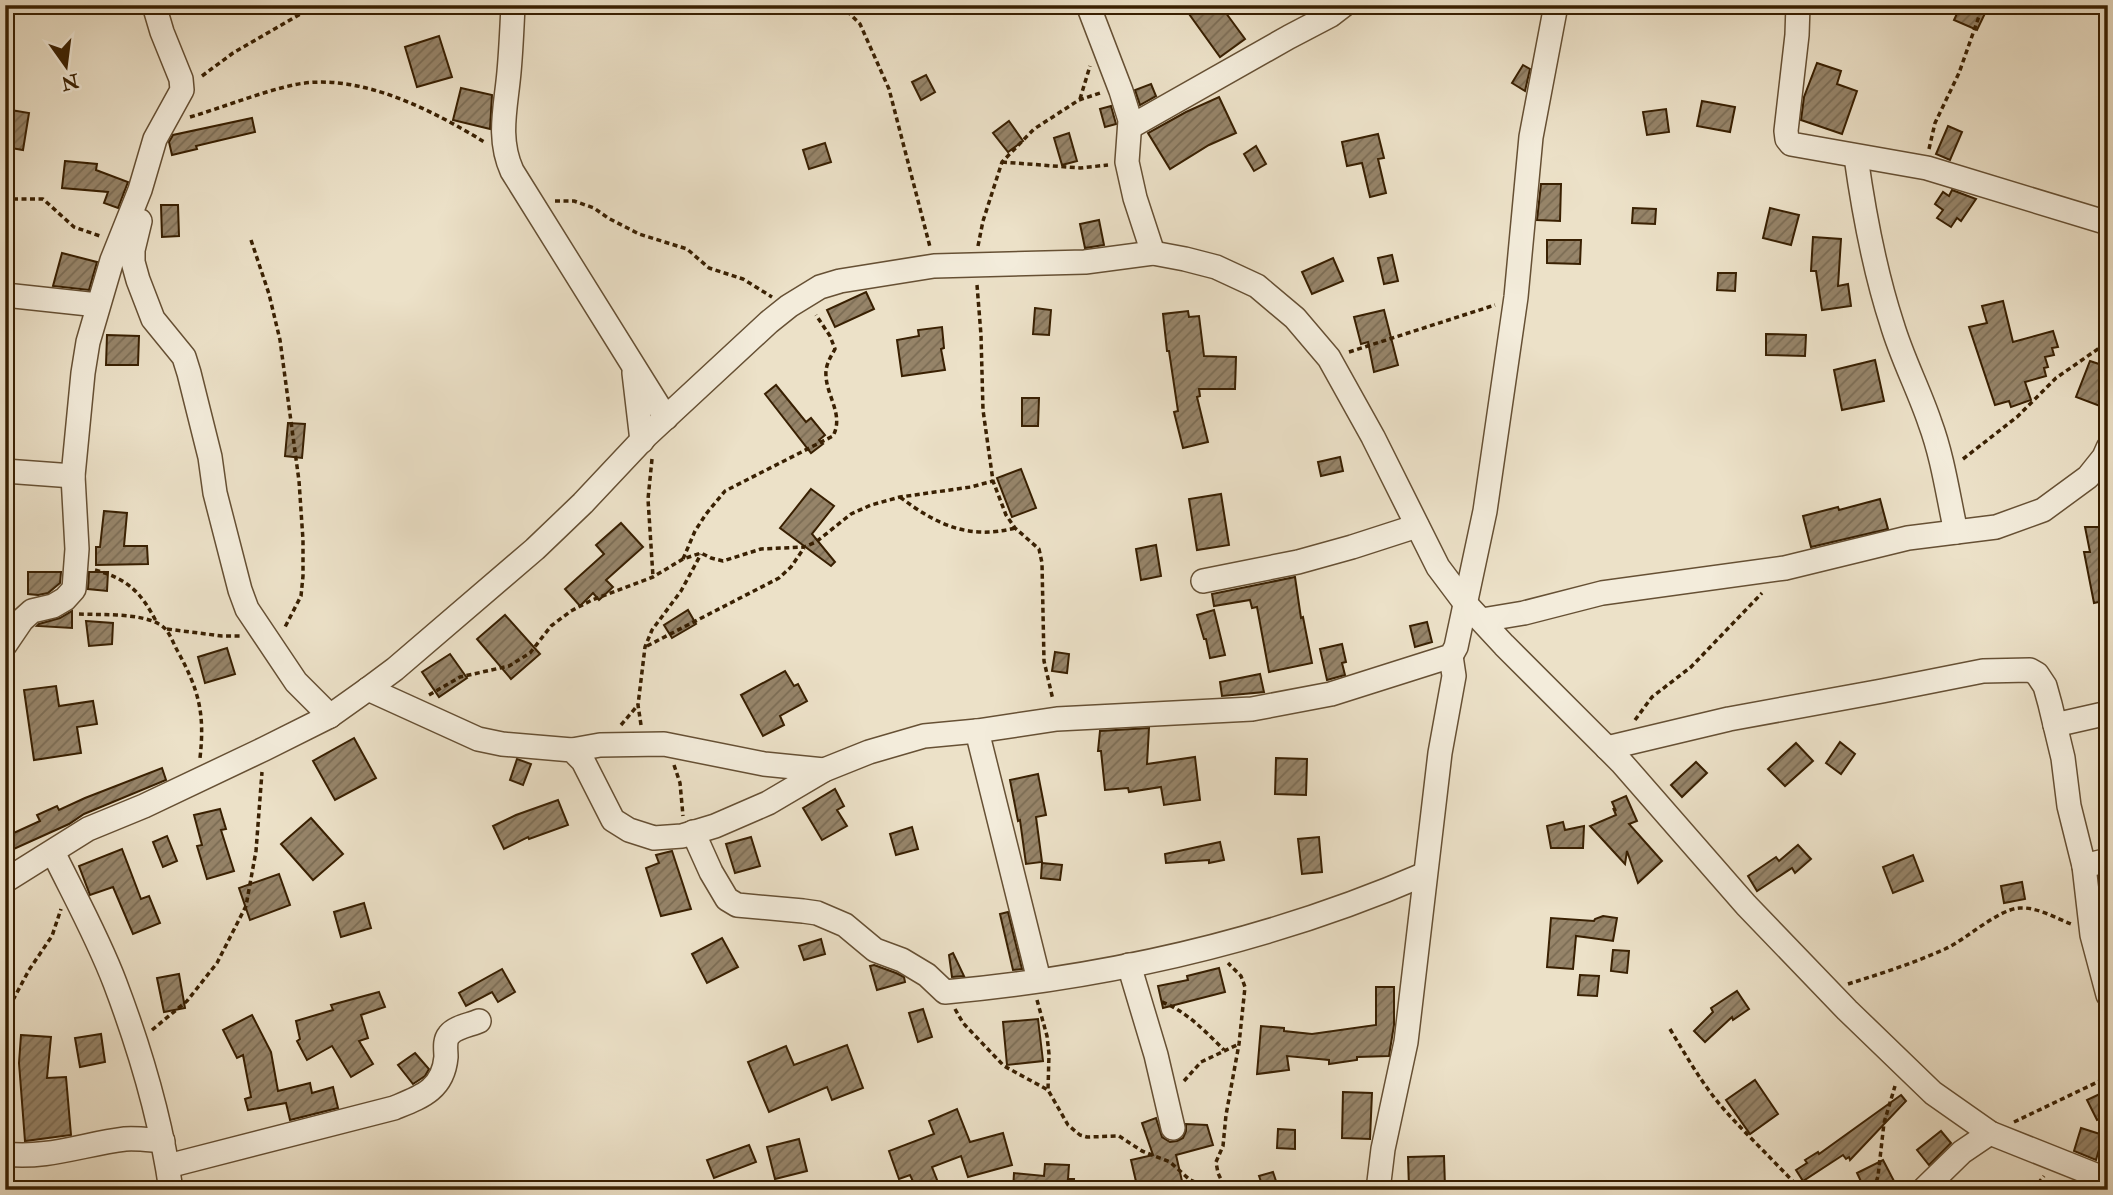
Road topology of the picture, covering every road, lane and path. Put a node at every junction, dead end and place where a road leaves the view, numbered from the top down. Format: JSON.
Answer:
{"nodes":[{"id":1,"x":154,"y":5,"type":"edge"},
{"id":2,"x":316,"y":5,"type":"edge"},
{"id":3,"x":513,"y":5,"type":"edge"},
{"id":4,"x":841,"y":5,"type":"edge"},
{"id":5,"x":1088,"y":5,"type":"edge"},
{"id":6,"x":1344,"y":5,"type":"edge"},
{"id":7,"x":1556,"y":5,"type":"edge"},
{"id":8,"x":1798,"y":5,"type":"edge"},
{"id":9,"x":1983,"y":5,"type":"edge"},
{"id":10,"x":182,"y":90,"type":"junction"},
{"id":11,"x":1121,"y":90,"type":"junction"},
{"id":12,"x":162,"y":126,"type":"junction"},
{"id":13,"x":1130,"y":127,"type":"junction"},
{"id":14,"x":505,"y":156,"type":"junction"},
{"id":15,"x":1856,"y":157,"type":"junction"},
{"id":16,"x":1002,"y":162,"type":"junction"},
{"id":17,"x":1127,"y":162,"type":"junction"},
{"id":18,"x":1927,"y":168,"type":"junction"},
{"id":19,"x":140,"y":190,"type":"junction"},
{"id":20,"x":5,"y":197,"type":"edge"},
{"id":21,"x":530,"y":200,"type":"junction"},
{"id":22,"x":2108,"y":223,"type":"edge"},
{"id":23,"x":120,"y":240,"type":"junction"},
{"id":24,"x":251,"y":240,"type":"dead end"},
{"id":25,"x":1153,"y":253,"type":"junction"},
{"id":26,"x":975,"y":265,"type":"junction"},
{"id":27,"x":934,"y":267,"type":"junction"},
{"id":28,"x":5,"y":295,"type":"edge"},
{"id":29,"x":1517,"y":297,"type":"junction"},
{"id":30,"x":795,"y":302,"type":"junction"},
{"id":31,"x":97,"y":304,"type":"junction"},
{"id":32,"x":2108,"y":342,"type":"edge"},
{"id":33,"x":1329,"y":358,"type":"junction"},
{"id":34,"x":633,"y":366,"type":"junction"},
{"id":35,"x":666,"y":418,"type":"junction"},
{"id":36,"x":644,"y":439,"type":"junction"},
{"id":37,"x":2108,"y":448,"type":"edge"},
{"id":38,"x":5,"y":471,"type":"edge"},
{"id":39,"x":73,"y":476,"type":"junction"},
{"id":40,"x":1945,"y":477,"type":"junction"},
{"id":41,"x":993,"y":481,"type":"junction"},
{"id":42,"x":900,"y":498,"type":"junction"},
{"id":43,"x":1417,"y":526,"type":"junction"},
{"id":44,"x":1014,"y":528,"type":"junction"},
{"id":45,"x":1956,"y":532,"type":"junction"},
{"id":46,"x":804,"y":547,"type":"junction"},
{"id":47,"x":701,"y":553,"type":"junction"},
{"id":48,"x":683,"y":559,"type":"junction"},
{"id":49,"x":76,"y":565,"type":"junction"},
{"id":50,"x":1785,"y":568,"type":"junction"},
{"id":51,"x":653,"y":576,"type":"junction"},
{"id":52,"x":1203,"y":581,"type":"dead end"},
{"id":53,"x":1465,"y":603,"type":"junction"},
{"id":54,"x":79,"y":614,"type":"dead end"},
{"id":55,"x":1482,"y":620,"type":"junction"},
{"id":56,"x":157,"y":623,"type":"junction"},
{"id":57,"x":166,"y":629,"type":"junction"},
{"id":58,"x":267,"y":640,"type":"junction"},
{"id":59,"x":5,"y":645,"type":"edge"},
{"id":60,"x":645,"y":647,"type":"junction"},
{"id":61,"x":1451,"y":656,"type":"junction"},
{"id":62,"x":368,"y":689,"type":"junction"},
{"id":63,"x":411,"y":708,"type":"junction"},
{"id":64,"x":2108,"y":713,"type":"edge"},
{"id":65,"x":330,"y":716,"type":"junction"},
{"id":66,"x":1057,"y":719,"type":"junction"},
{"id":67,"x":2055,"y":725,"type":"junction"},
{"id":68,"x":977,"y":731,"type":"junction"},
{"id":69,"x":664,"y":744,"type":"junction"},
{"id":70,"x":1616,"y":746,"type":"junction"},
{"id":71,"x":264,"y":749,"type":"junction"},
{"id":72,"x":572,"y":750,"type":"junction"},
{"id":73,"x":824,"y":770,"type":"junction"},
{"id":74,"x":197,"y":781,"type":"junction"},
{"id":75,"x":687,"y":834,"type":"junction"},
{"id":76,"x":53,"y":852,"type":"junction"},
{"id":77,"x":2108,"y":860,"type":"edge"},
{"id":78,"x":2084,"y":866,"type":"junction"},
{"id":79,"x":1425,"y":874,"type":"junction"},
{"id":80,"x":5,"y":881,"type":"edge"},
{"id":81,"x":74,"y":896,"type":"junction"},
{"id":82,"x":2092,"y":936,"type":"junction"},
{"id":83,"x":1220,"y":945,"type":"junction"},
{"id":84,"x":1129,"y":965,"type":"junction"},
{"id":85,"x":1036,"y":981,"type":"junction"},
{"id":86,"x":1828,"y":990,"type":"junction"},
{"id":87,"x":945,"y":992,"type":"junction"},
{"id":88,"x":1139,"y":994,"type":"junction"},
{"id":89,"x":2108,"y":995,"type":"edge"},
{"id":90,"x":5,"y":1015,"type":"edge"},
{"id":91,"x":479,"y":1021,"type":"dead end"},
{"id":92,"x":1670,"y":1029,"type":"dead end"},
{"id":93,"x":136,"y":1044,"type":"junction"},
{"id":94,"x":1239,"y":1044,"type":"junction"},
{"id":95,"x":1224,"y":1050,"type":"junction"},
{"id":96,"x":1900,"y":1063,"type":"junction"},
{"id":97,"x":2108,"y":1077,"type":"edge"},
{"id":98,"x":1048,"y":1090,"type":"junction"},
{"id":99,"x":1166,"y":1099,"type":"junction"},
{"id":100,"x":1173,"y":1128,"type":"dead end"},
{"id":101,"x":1990,"y":1133,"type":"junction"},
{"id":102,"x":163,"y":1141,"type":"junction"},
{"id":103,"x":5,"y":1154,"type":"edge"},
{"id":104,"x":168,"y":1166,"type":"junction"},
{"id":105,"x":2108,"y":1180,"type":"edge"},
{"id":106,"x":1226,"y":1188,"type":"edge"},
{"id":107,"x":171,"y":1190,"type":"edge"},
{"id":108,"x":1378,"y":1190,"type":"edge"},
{"id":109,"x":1801,"y":1190,"type":"edge"},
{"id":110,"x":1874,"y":1190,"type":"edge"},
{"id":111,"x":1923,"y":1190,"type":"edge"}],
"edges":[{"from":1,"to":10,"type":"street"},
{"from":2,"to":10,"type":"path"},
{"from":3,"to":14,"type":"street"},
{"from":4,"to":27,"type":"path"},
{"from":5,"to":11,"type":"street"},
{"from":6,"to":13,"type":"street"},
{"from":7,"to":29,"type":"street"},
{"from":8,"to":15,"type":"street"},
{"from":9,"to":18,"type":"path"},
{"from":10,"to":12,"type":"street"},
{"from":11,"to":13,"type":"street"},
{"from":11,"to":16,"type":"path"},
{"from":12,"to":14,"type":"path"},
{"from":12,"to":19,"type":"street"},
{"from":13,"to":17,"type":"street"},
{"from":14,"to":21,"type":"street"},
{"from":15,"to":18,"type":"street"},
{"from":15,"to":40,"type":"street"},
{"from":16,"to":17,"type":"path"},
{"from":16,"to":26,"type":"path"},
{"from":17,"to":25,"type":"street"},
{"from":18,"to":22,"type":"street"},
{"from":19,"to":23,"type":"street"},
{"from":19,"to":58,"type":"street"},
{"from":20,"to":23,"type":"path"},
{"from":21,"to":30,"type":"path"},
{"from":21,"to":34,"type":"street"},
{"from":23,"to":31,"type":"street"},
{"from":24,"to":58,"type":"path"},
{"from":25,"to":26,"type":"street"},
{"from":25,"to":33,"type":"street"},
{"from":26,"to":27,"type":"street"},
{"from":26,"to":41,"type":"path"},
{"from":27,"to":30,"type":"street"},
{"from":28,"to":31,"type":"street"},
{"from":29,"to":33,"type":"path"},
{"from":29,"to":53,"type":"street"},
{"from":30,"to":35,"type":"street"},
{"from":30,"to":48,"type":"path"},
{"from":31,"to":39,"type":"street"},
{"from":32,"to":40,"type":"path"},
{"from":33,"to":43,"type":"street"},
{"from":34,"to":35,"type":"street"},
{"from":34,"to":36,"type":"street"},
{"from":35,"to":36,"type":"street"},
{"from":36,"to":51,"type":"path"},
{"from":36,"to":62,"type":"street"},
{"from":37,"to":45,"type":"street"},
{"from":38,"to":39,"type":"street"},
{"from":39,"to":49,"type":"street"},
{"from":40,"to":45,"type":"street"},
{"from":41,"to":42,"type":"path"},
{"from":41,"to":44,"type":"path"},
{"from":42,"to":44,"type":"path"},
{"from":42,"to":46,"type":"path"},
{"from":43,"to":52,"type":"street"},
{"from":43,"to":53,"type":"street"},
{"from":44,"to":66,"type":"path"},
{"from":45,"to":50,"type":"street"},
{"from":46,"to":47,"type":"path"},
{"from":46,"to":60,"type":"path"},
{"from":47,"to":48,"type":"path"},
{"from":47,"to":60,"type":"path"},
{"from":48,"to":51,"type":"path"},
{"from":49,"to":56,"type":"path"},
{"from":49,"to":59,"type":"street"},
{"from":50,"to":55,"type":"street"},
{"from":50,"to":70,"type":"path"},
{"from":51,"to":63,"type":"path"},
{"from":53,"to":55,"type":"street"},
{"from":53,"to":61,"type":"street"},
{"from":54,"to":56,"type":"path"},
{"from":55,"to":70,"type":"street"},
{"from":56,"to":57,"type":"path"},
{"from":57,"to":58,"type":"path"},
{"from":57,"to":74,"type":"path"},
{"from":58,"to":65,"type":"street"},
{"from":60,"to":69,"type":"path"},
{"from":61,"to":66,"type":"street"},
{"from":61,"to":79,"type":"street"},
{"from":62,"to":63,"type":"street"},
{"from":62,"to":65,"type":"street"},
{"from":63,"to":72,"type":"street"},
{"from":64,"to":67,"type":"street"},
{"from":65,"to":71,"type":"street"},
{"from":66,"to":68,"type":"street"},
{"from":67,"to":70,"type":"street"},
{"from":67,"to":78,"type":"street"},
{"from":68,"to":73,"type":"street"},
{"from":68,"to":85,"type":"street"},
{"from":69,"to":72,"type":"street"},
{"from":69,"to":73,"type":"street"},
{"from":69,"to":75,"type":"path"},
{"from":70,"to":86,"type":"street"},
{"from":71,"to":74,"type":"street"},
{"from":71,"to":93,"type":"path"},
{"from":72,"to":75,"type":"street"},
{"from":73,"to":75,"type":"street"},
{"from":74,"to":76,"type":"street"},
{"from":75,"to":87,"type":"street"},
{"from":76,"to":80,"type":"street"},
{"from":76,"to":81,"type":"street"},
{"from":77,"to":78,"type":"street"},
{"from":78,"to":82,"type":"street"},
{"from":79,"to":83,"type":"street"},
{"from":79,"to":108,"type":"street"},
{"from":81,"to":90,"type":"path"},
{"from":81,"to":93,"type":"street"},
{"from":82,"to":86,"type":"path"},
{"from":82,"to":89,"type":"street"},
{"from":83,"to":84,"type":"street"},
{"from":83,"to":94,"type":"path"},
{"from":84,"to":85,"type":"street"},
{"from":84,"to":88,"type":"street"},
{"from":85,"to":87,"type":"street"},
{"from":85,"to":98,"type":"path"},
{"from":86,"to":96,"type":"street"},
{"from":87,"to":98,"type":"path"},
{"from":88,"to":95,"type":"path"},
{"from":88,"to":99,"type":"street"},
{"from":91,"to":104,"type":"street"},
{"from":92,"to":109,"type":"path"},
{"from":93,"to":102,"type":"street"},
{"from":94,"to":95,"type":"path"},
{"from":94,"to":106,"type":"path"},
{"from":95,"to":99,"type":"path"},
{"from":96,"to":101,"type":"street"},
{"from":96,"to":110,"type":"path"},
{"from":97,"to":101,"type":"path"},
{"from":98,"to":106,"type":"path"},
{"from":99,"to":100,"type":"street"},
{"from":101,"to":105,"type":"street"},
{"from":101,"to":111,"type":"street"},
{"from":102,"to":103,"type":"street"},
{"from":102,"to":104,"type":"street"},
{"from":104,"to":107,"type":"street"}]}
